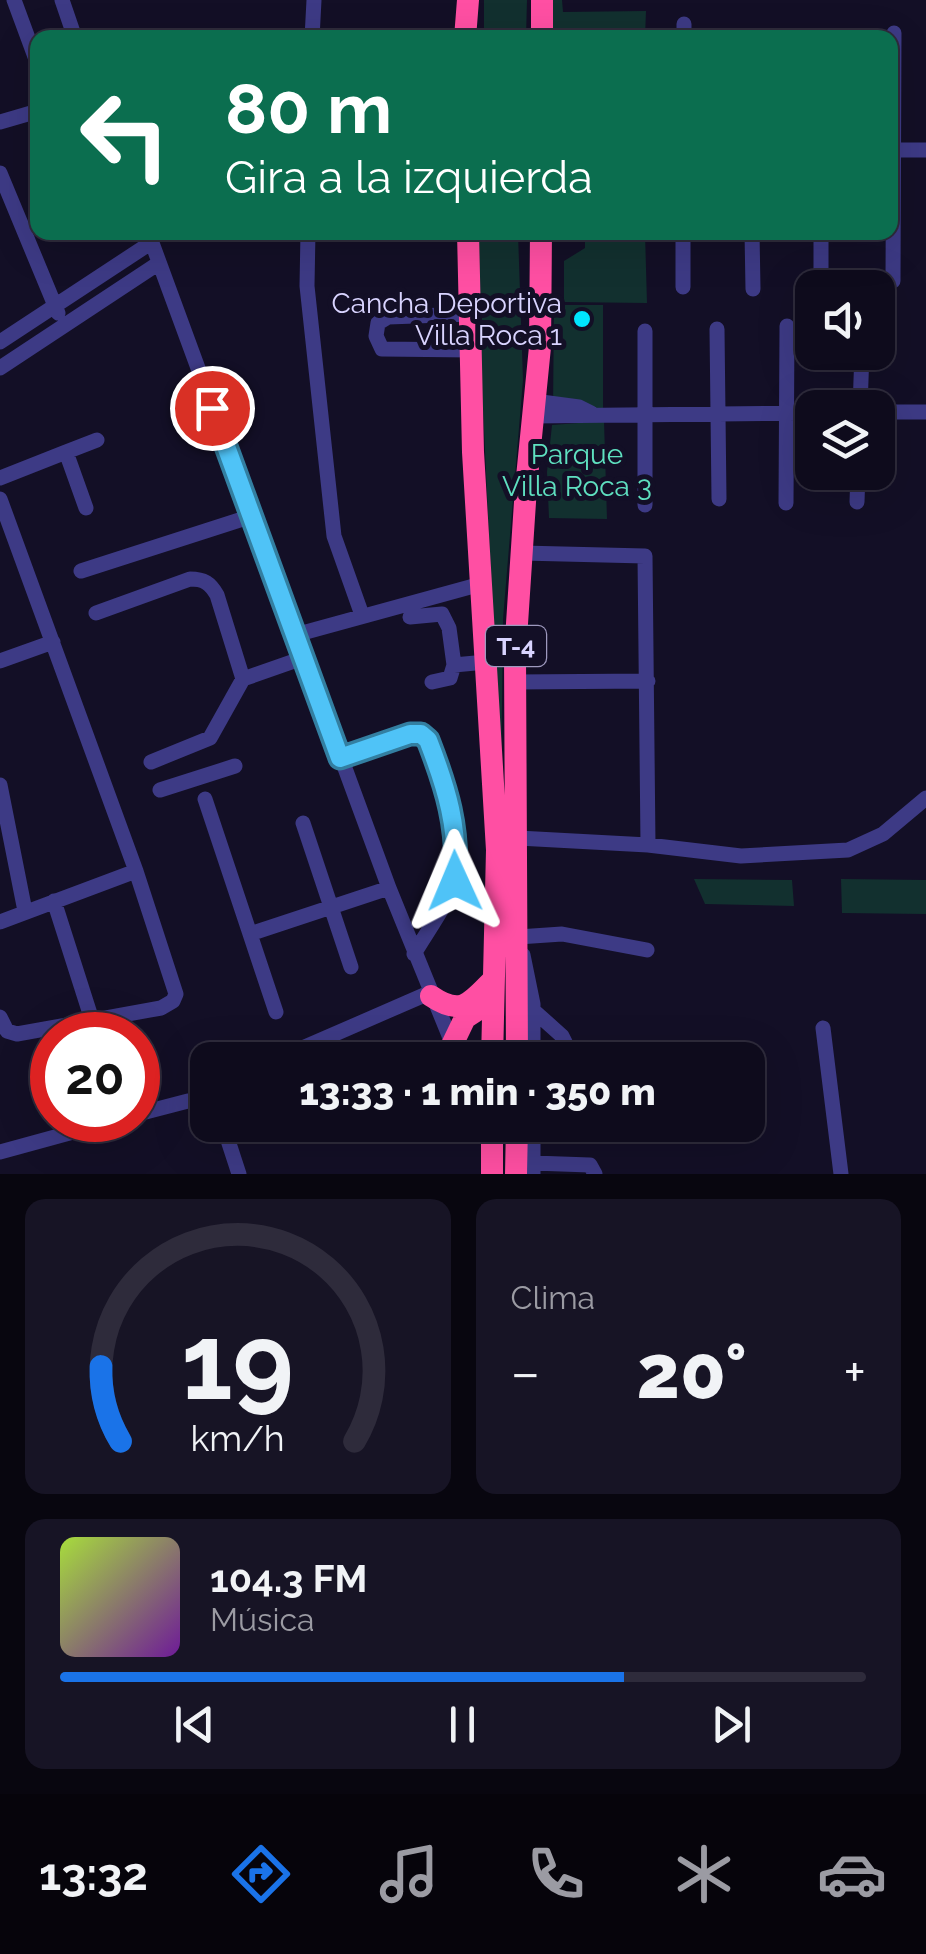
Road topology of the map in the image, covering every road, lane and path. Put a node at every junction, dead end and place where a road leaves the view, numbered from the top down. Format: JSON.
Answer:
{"nodes":[{"id":1,"x":14,"y":0,"type":"edge"},
{"id":2,"x":62,"y":0,"type":"edge"},
{"id":3,"x":314,"y":0,"type":"edge"},
{"id":4,"x":542,"y":0,"type":"edge"},
{"id":5,"x":72,"y":30,"type":"edge"},
{"id":6,"x":312,"y":30,"type":"edge"},
{"id":7,"x":542,"y":30,"type":"edge"},
{"id":8,"x":30,"y":43,"type":"edge"},
{"id":9,"x":30,"y":113,"type":"edge"},
{"id":10,"x":0,"y":122,"type":"edge"},
{"id":11,"x":898,"y":150,"type":"edge"},
{"id":12,"x":926,"y":150,"type":"edge"},
{"id":13,"x":0,"y":173,"type":"edge"},
{"id":14,"x":146,"y":240,"type":"edge"},
{"id":15,"x":151,"y":240,"type":"edge"},
{"id":16,"x":308,"y":240,"type":"edge"},
{"id":17,"x":468,"y":240,"type":"edge"},
{"id":18,"x":541,"y":240,"type":"edge"},
{"id":19,"x":683,"y":240,"type":"edge"},
{"id":20,"x":752,"y":240,"type":"edge"},
{"id":21,"x":821,"y":240,"type":"edge"},
{"id":22,"x":893,"y":240,"type":"edge"},
{"id":23,"x":160,"y":263,"type":"junction"},
{"id":24,"x":820,"y":270,"type":"edge"},
{"id":25,"x":894,"y":270,"type":"edge"},
{"id":26,"x":683,"y":287,"type":"dead end"},
{"id":27,"x":753,"y":289,"type":"dead end"},
{"id":28,"x":55,"y":307,"type":"junction"},
{"id":29,"x":470,"y":314,"type":"junction"},
{"id":30,"x":63,"y":326,"type":"junction"},
{"id":31,"x":787,"y":326,"type":"dead end"},
{"id":32,"x":717,"y":329,"type":"dead end"},
{"id":33,"x":644,"y":331,"type":"dead end"},
{"id":34,"x":0,"y":342,"type":"edge"},
{"id":35,"x":471,"y":350,"type":"junction"},
{"id":36,"x":0,"y":368,"type":"edge"},
{"id":37,"x":534,"y":408,"type":"junction"},
{"id":38,"x":895,"y":412,"type":"edge"},
{"id":39,"x":926,"y":412,"type":"edge"},
{"id":40,"x":786,"y":413,"type":"junction"},
{"id":41,"x":795,"y":413,"type":"edge"},
{"id":42,"x":645,"y":414,"type":"junction"},
{"id":43,"x":718,"y":414,"type":"junction"},
{"id":44,"x":96,"y":440,"type":"dead end"},
{"id":45,"x":66,"y":452,"type":"junction"},
{"id":46,"x":0,"y":478,"type":"edge"},
{"id":47,"x":857,"y":490,"type":"edge"},
{"id":48,"x":719,"y":499,"type":"dead end"},
{"id":49,"x":0,"y":500,"type":"edge"},
{"id":50,"x":856,"y":502,"type":"dead end"},
{"id":51,"x":786,"y":503,"type":"dead end"},
{"id":52,"x":645,"y":505,"type":"dead end"},
{"id":53,"x":86,"y":508,"type":"dead end"},
{"id":54,"x":252,"y":516,"type":"junction"},
{"id":55,"x":522,"y":553,"type":"junction"},
{"id":56,"x":81,"y":571,"type":"dead end"},
{"id":57,"x":481,"y":584,"type":"junction"},
{"id":58,"x":96,"y":613,"type":"dead end"},
{"id":59,"x":362,"y":615,"type":"junction"},
{"id":60,"x":410,"y":617,"type":"dead end"},
{"id":61,"x":296,"y":636,"type":"junction"},
{"id":62,"x":53,"y":642,"type":"junction"},
{"id":63,"x":304,"y":658,"type":"junction"},
{"id":64,"x":0,"y":661,"type":"edge"},
{"id":65,"x":486,"y":662,"type":"junction"},
{"id":66,"x":454,"y":665,"type":"junction"},
{"id":67,"x":243,"y":680,"type":"junction"},
{"id":68,"x":648,"y":681,"type":"junction"},
{"id":69,"x":432,"y":682,"type":"dead end"},
{"id":70,"x":516,"y":682,"type":"junction"},
{"id":71,"x":188,"y":748,"type":"junction"},
{"id":72,"x":340,"y":758,"type":"junction"},
{"id":73,"x":151,"y":762,"type":"dead end"},
{"id":74,"x":234,"y":766,"type":"dead end"},
{"id":75,"x":195,"y":779,"type":"junction"},
{"id":76,"x":0,"y":785,"type":"edge"},
{"id":77,"x":160,"y":790,"type":"dead end"},
{"id":78,"x":926,"y":798,"type":"edge"},
{"id":79,"x":205,"y":799,"type":"dead end"},
{"id":80,"x":918,"y":812,"type":"edge"},
{"id":81,"x":302,"y":823,"type":"dead end"},
{"id":82,"x":518,"y":838,"type":"junction"},
{"id":83,"x":648,"y":844,"type":"junction"},
{"id":84,"x":136,"y":871,"type":"junction"},
{"id":85,"x":389,"y":888,"type":"junction"},
{"id":86,"x":54,"y":901,"type":"junction"},
{"id":87,"x":330,"y":908,"type":"junction"},
{"id":88,"x":25,"y":911,"type":"junction"},
{"id":89,"x":0,"y":922,"type":"edge"},
{"id":90,"x":250,"y":934,"type":"junction"},
{"id":91,"x":518,"y":936,"type":"junction"},
{"id":92,"x":647,"y":950,"type":"dead end"},
{"id":93,"x":414,"y":954,"type":"junction"},
{"id":94,"x":351,"y":967,"type":"dead end"},
{"id":95,"x":493,"y":990,"type":"junction"},
{"id":96,"x":430,"y":995,"type":"junction"},
{"id":97,"x":534,"y":1010,"type":"junction"},
{"id":98,"x":89,"y":1012,"type":"edge"},
{"id":99,"x":138,"y":1012,"type":"edge"},
{"id":100,"x":276,"y":1012,"type":"dead end"},
{"id":101,"x":0,"y":1017,"type":"edge"},
{"id":102,"x":823,"y":1028,"type":"dead end"},
{"id":103,"x":30,"y":1032,"type":"edge"},
{"id":104,"x":318,"y":1042,"type":"edge"},
{"id":105,"x":451,"y":1042,"type":"edge"},
{"id":106,"x":459,"y":1042,"type":"edge"},
{"id":107,"x":492,"y":1042,"type":"edge"},
{"id":108,"x":517,"y":1042,"type":"edge"},
{"id":109,"x":533,"y":1042,"type":"edge"},
{"id":110,"x":564,"y":1042,"type":"edge"},
{"id":111,"x":190,"y":1100,"type":"edge"},
{"id":112,"x":160,"y":1108,"type":"edge"},
{"id":113,"x":36,"y":1142,"type":"edge"},
{"id":114,"x":229,"y":1142,"type":"edge"},
{"id":115,"x":491,"y":1142,"type":"edge"},
{"id":116,"x":519,"y":1142,"type":"edge"},
{"id":117,"x":529,"y":1142,"type":"edge"},
{"id":118,"x":0,"y":1152,"type":"edge"},
{"id":119,"x":523,"y":1171,"type":"edge"},
{"id":120,"x":239,"y":1174,"type":"edge"},
{"id":121,"x":492,"y":1174,"type":"edge"},
{"id":122,"x":595,"y":1174,"type":"edge"},
{"id":123,"x":841,"y":1174,"type":"edge"}],
"edges":[{"from":1,"to":8,"type":"street"},
{"from":2,"to":5,"type":"street"},
{"from":3,"to":6,"type":"street"},
{"from":4,"to":7,"type":"highway"},
{"from":9,"to":10,"type":"street"},
{"from":11,"to":12,"type":"street"},
{"from":13,"to":28,"type":"street"},
{"from":14,"to":28,"type":"street"},
{"from":15,"to":23,"type":"street"},
{"from":16,"to":59,"type":"street"},
{"from":17,"to":29,"type":"highway","number":"T-4"},
{"from":18,"to":37,"type":"highway","number":"T-4"},
{"from":19,"to":26,"type":"street"},
{"from":20,"to":27,"type":"street"},
{"from":21,"to":24,"type":"street"},
{"from":22,"to":25,"type":"street"},
{"from":23,"to":30,"type":"street"},
{"from":23,"to":54,"type":"street"},
{"from":28,"to":30,"type":"street"},
{"from":28,"to":34,"type":"street"},
{"from":29,"to":35,"type":"highway","number":"T-4"},
{"from":29,"to":35,"type":"street"},
{"from":30,"to":36,"type":"street"},
{"from":31,"to":40,"type":"street"},
{"from":32,"to":43,"type":"street"},
{"from":33,"to":42,"type":"street"},
{"from":35,"to":57,"type":"highway","number":"T-4"},
{"from":37,"to":42,"type":"street"},
{"from":37,"to":55,"type":"highway","number":"T-4"},
{"from":38,"to":39,"type":"street"},
{"from":40,"to":41,"type":"street"},
{"from":40,"to":43,"type":"street"},
{"from":40,"to":51,"type":"street"},
{"from":42,"to":43,"type":"street"},
{"from":42,"to":52,"type":"street"},
{"from":43,"to":48,"type":"street"},
{"from":44,"to":45,"type":"street"},
{"from":45,"to":46,"type":"street"},
{"from":45,"to":53,"type":"street"},
{"from":47,"to":50,"type":"street"},
{"from":49,"to":62,"type":"street"},
{"from":54,"to":56,"type":"street"},
{"from":54,"to":61,"type":"street"},
{"from":55,"to":68,"type":"street"},
{"from":55,"to":70,"type":"highway","number":"T-4"},
{"from":57,"to":59,"type":"street"},
{"from":57,"to":65,"type":"highway","number":"T-4"},
{"from":58,"to":67,"type":"street"},
{"from":59,"to":61,"type":"street"},
{"from":60,"to":66,"type":"street"},
{"from":61,"to":63,"type":"street"},
{"from":62,"to":64,"type":"street"},
{"from":62,"to":84,"type":"street"},
{"from":63,"to":67,"type":"street"},
{"from":63,"to":72,"type":"street"},
{"from":65,"to":66,"type":"street"},
{"from":65,"to":95,"type":"highway","number":"T-4"},
{"from":66,"to":69,"type":"street"},
{"from":67,"to":71,"type":"street"},
{"from":68,"to":70,"type":"street"},
{"from":68,"to":83,"type":"street"},
{"from":70,"to":82,"type":"highway","number":"T-4"},
{"from":71,"to":73,"type":"street"},
{"from":71,"to":75,"type":"street"},
{"from":72,"to":85,"type":"street"},
{"from":72,"to":93,"type":"street"},
{"from":74,"to":75,"type":"street"},
{"from":75,"to":77,"type":"street"},
{"from":76,"to":88,"type":"street"},
{"from":78,"to":80,"type":"street"},
{"from":79,"to":90,"type":"street"},
{"from":80,"to":83,"type":"street"},
{"from":81,"to":87,"type":"street"},
{"from":82,"to":83,"type":"street"},
{"from":82,"to":91,"type":"highway","number":"T-4"},
{"from":84,"to":86,"type":"street"},
{"from":84,"to":99,"type":"street"},
{"from":85,"to":87,"type":"street"},
{"from":85,"to":93,"type":"street"},
{"from":86,"to":88,"type":"street"},
{"from":86,"to":98,"type":"street"},
{"from":87,"to":90,"type":"street"},
{"from":87,"to":94,"type":"street"},
{"from":88,"to":89,"type":"street"},
{"from":90,"to":100,"type":"street"},
{"from":91,"to":92,"type":"street"},
{"from":91,"to":97,"type":"street"},
{"from":91,"to":108,"type":"highway","number":"T-4"},
{"from":93,"to":96,"type":"street"},
{"from":95,"to":96,"type":"highway"},
{"from":95,"to":106,"type":"highway"},
{"from":95,"to":107,"type":"highway","number":"T-4"},
{"from":96,"to":104,"type":"street"},
{"from":96,"to":105,"type":"street"},
{"from":97,"to":109,"type":"street"},
{"from":97,"to":110,"type":"street"},
{"from":101,"to":103,"type":"street"},
{"from":102,"to":123,"type":"street"},
{"from":111,"to":112,"type":"street"},
{"from":113,"to":118,"type":"street"},
{"from":114,"to":120,"type":"street"},
{"from":115,"to":121,"type":"highway"},
{"from":116,"to":119,"type":"highway"},
{"from":117,"to":119,"type":"street"},
{"from":119,"to":122,"type":"street"}]}
